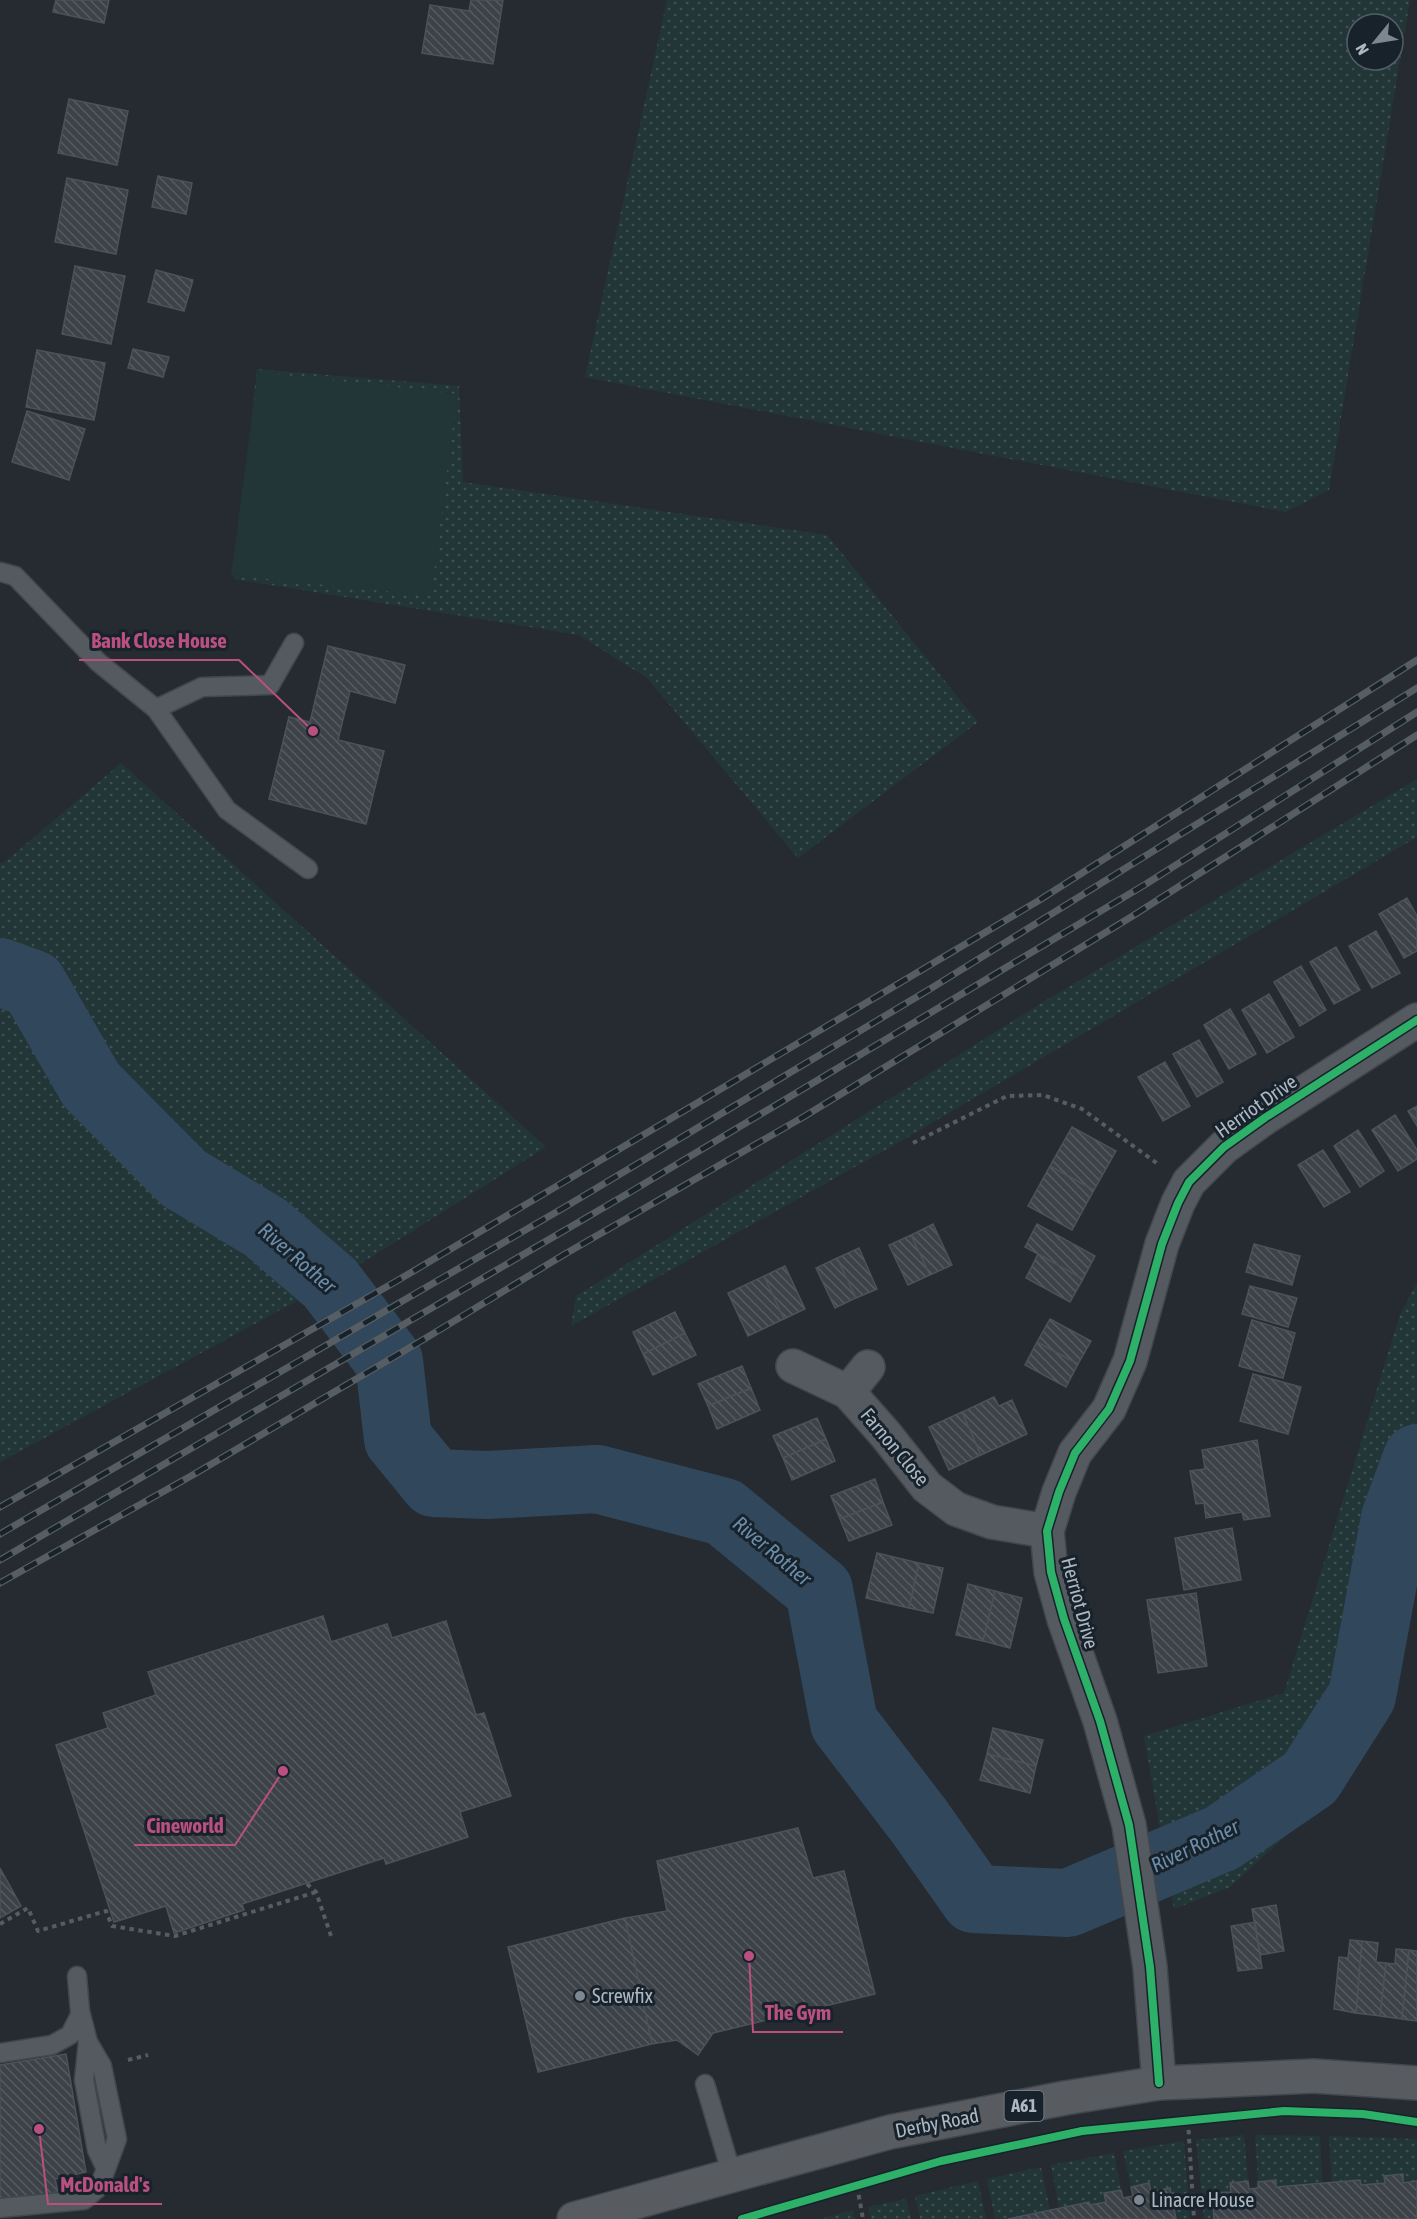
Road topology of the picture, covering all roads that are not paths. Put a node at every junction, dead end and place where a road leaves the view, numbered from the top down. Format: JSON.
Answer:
{"nodes":[{"id":1,"x":0,"y":572,"type":"edge"},
{"id":2,"x":294,"y":644,"type":"dead end"},
{"id":3,"x":156,"y":709,"type":"junction"},
{"id":4,"x":308,"y":869,"type":"dead end"},
{"id":5,"x":1417,"y":1020,"type":"edge"},
{"id":6,"x":793,"y":1366,"type":"dead end"},
{"id":7,"x":868,"y":1367,"type":"dead end"},
{"id":8,"x":848,"y":1392,"type":"junction"},
{"id":9,"x":1047,"y":1531,"type":"junction"},
{"id":10,"x":77,"y":1976,"type":"dead end"},
{"id":11,"x":80,"y":2015,"type":"junction"},
{"id":12,"x":0,"y":2054,"type":"edge"},
{"id":13,"x":1159,"y":2083,"type":"junction"},
{"id":14,"x":1417,"y":2083,"type":"edge"},
{"id":15,"x":705,"y":2084,"type":"dead end"},
{"id":16,"x":732,"y":2175,"type":"junction"},
{"id":17,"x":0,"y":2208,"type":"edge"},
{"id":18,"x":645,"y":2209,"type":"edge"},
{"id":19,"x":574,"y":2219,"type":"edge"}],
"edges":[{"from":1,"to":3,"type":"lane"},
{"from":2,"to":3,"type":"lane"},
{"from":3,"to":4,"type":"lane"},
{"from":5,"to":9,"type":"street","name":"Herriot Drive"},
{"from":6,"to":8,"type":"street","name":"Farnon Close"},
{"from":7,"to":8,"type":"street","name":"Farnon Close"},
{"from":8,"to":9,"type":"street","name":"Farnon Close"},
{"from":9,"to":13,"type":"street","name":"Herriot Drive"},
{"from":10,"to":11,"type":"lane"},
{"from":11,"to":12,"type":"lane"},
{"from":11,"to":17,"type":"lane"},
{"from":13,"to":14,"type":"highway","name":"Derby Road","number":"A61"},
{"from":13,"to":16,"type":"highway","name":"Derby Road","number":"A61"},
{"from":15,"to":16,"type":"lane"},
{"from":16,"to":18,"type":"highway","name":"Derby Road","number":"A61"},
{"from":18,"to":19,"type":"highway","name":"Derby Road","number":"A61"}]}
